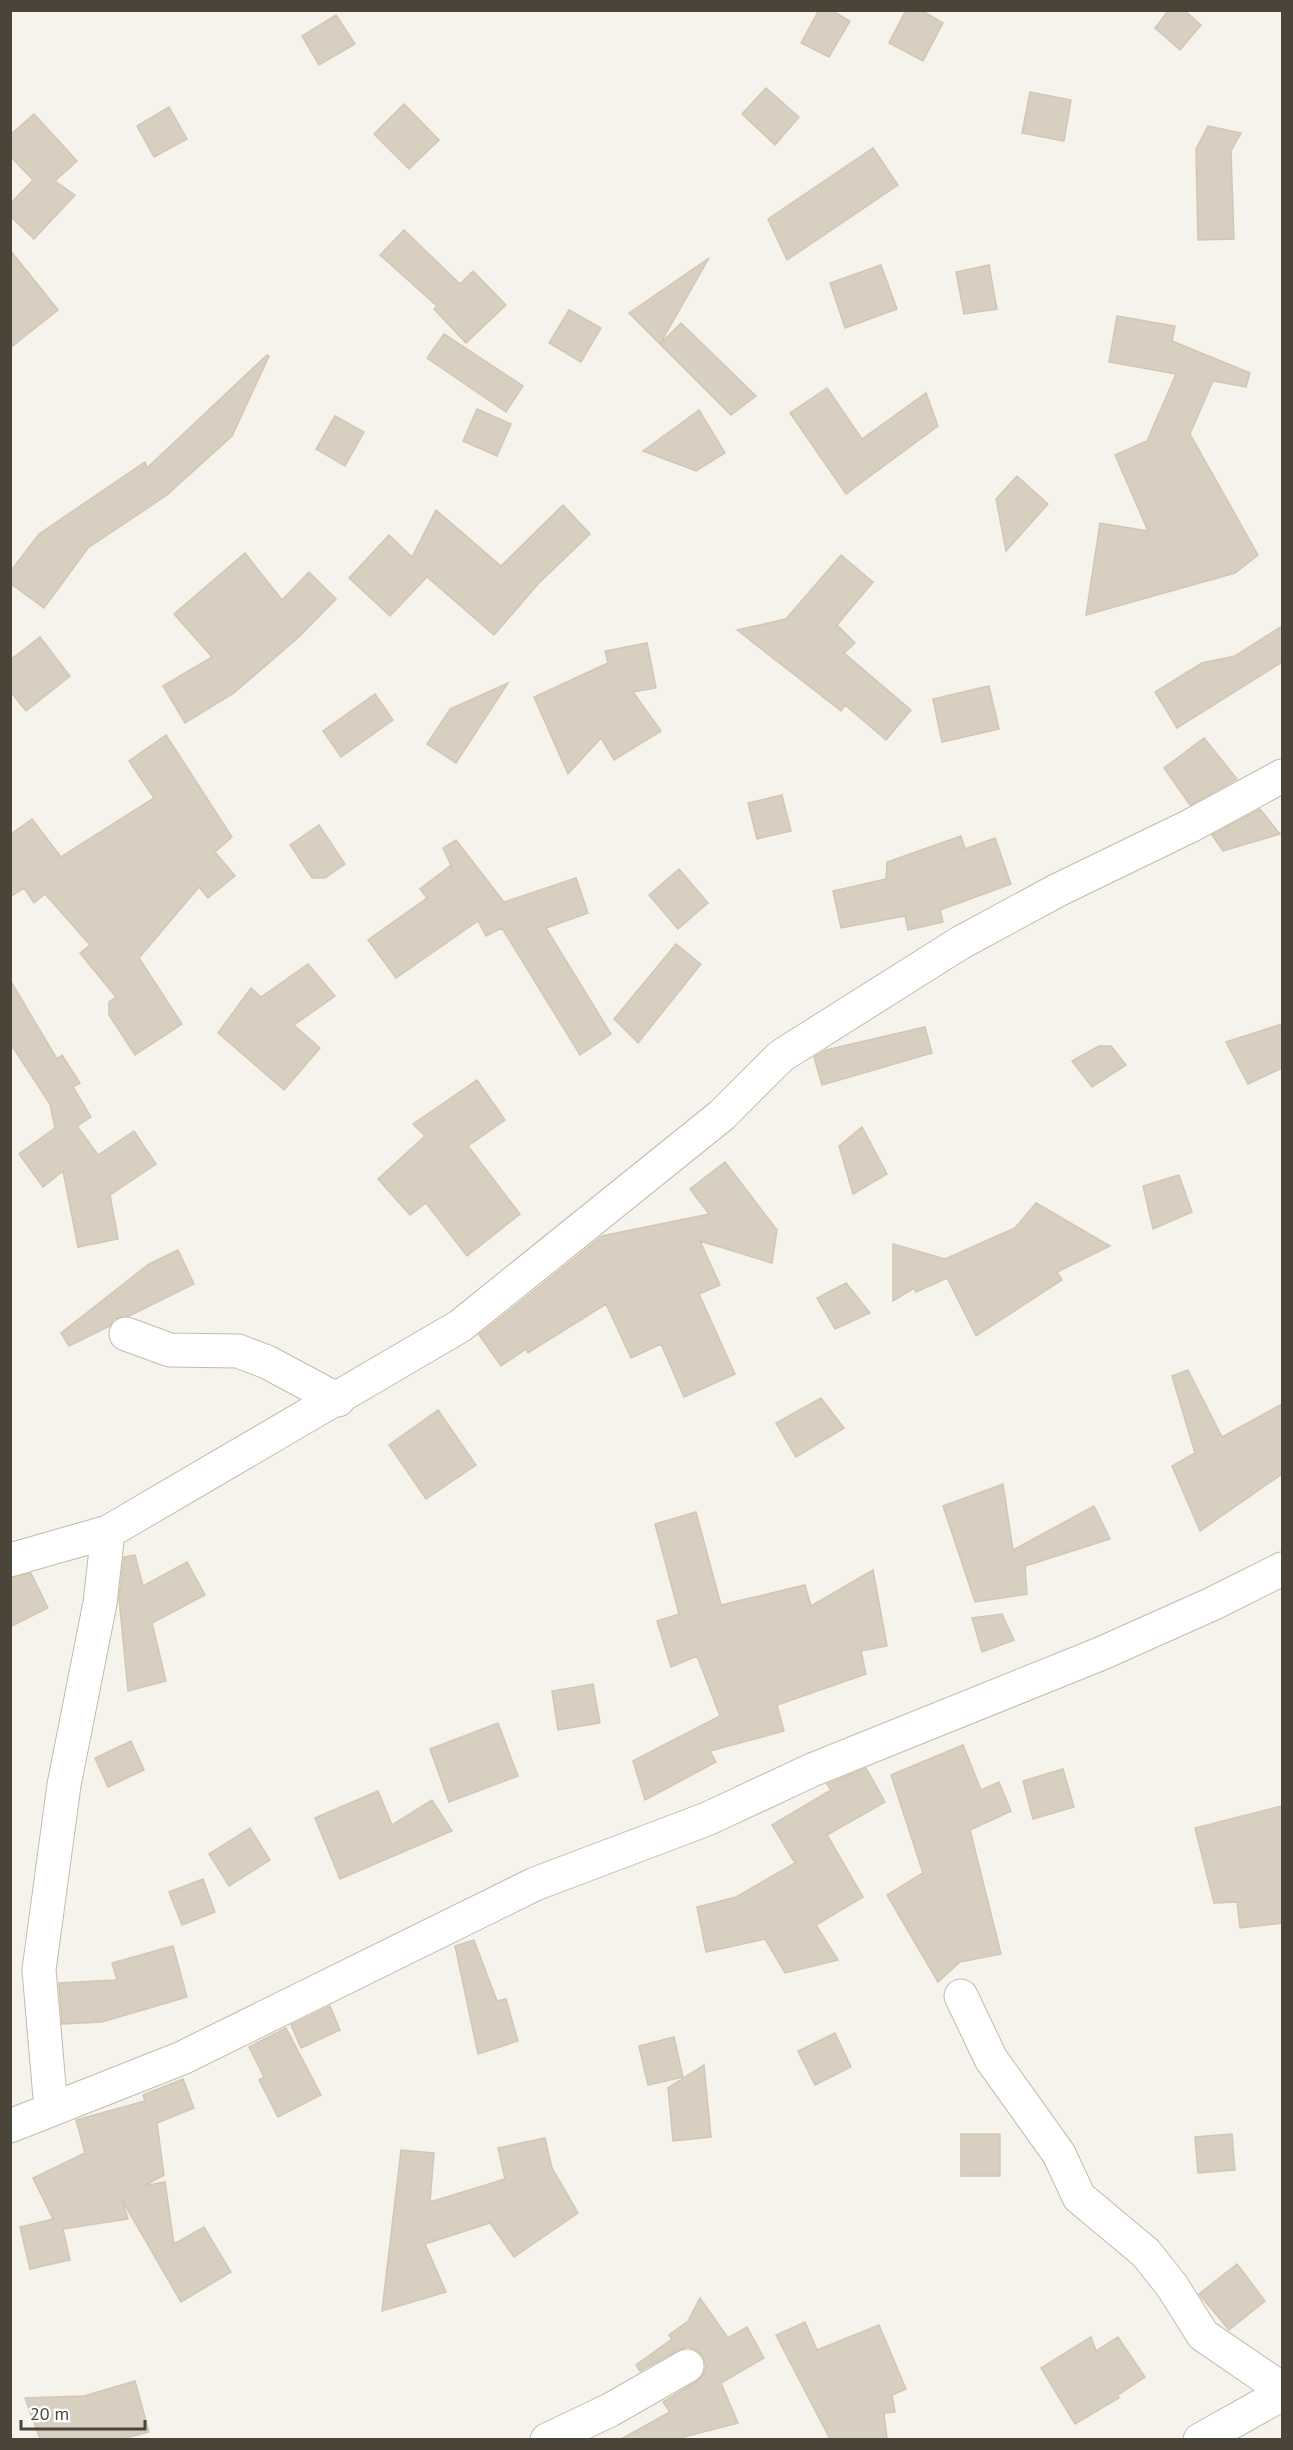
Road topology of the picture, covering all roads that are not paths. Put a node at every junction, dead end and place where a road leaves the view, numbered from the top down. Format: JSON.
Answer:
{"nodes":[{"id":1,"x":1282,"y":776,"type":"edge"},
{"id":2,"x":126,"y":1334,"type":"dead end"},
{"id":3,"x":338,"y":1400,"type":"junction"},
{"id":4,"x":108,"y":1532,"type":"junction"},
{"id":5,"x":10,"y":1560,"type":"edge"},
{"id":6,"x":1282,"y":1569,"type":"edge"},
{"id":7,"x":961,"y":1996,"type":"dead end"},
{"id":8,"x":51,"y":2109,"type":"junction"},
{"id":9,"x":10,"y":2126,"type":"edge"},
{"id":10,"x":687,"y":2366,"type":"dead end"},
{"id":11,"x":1282,"y":2391,"type":"edge"},
{"id":12,"x":548,"y":2439,"type":"edge"},
{"id":13,"x":1200,"y":2439,"type":"edge"}],
"edges":[{"from":1,"to":3,"type":"street"},
{"from":2,"to":3,"type":"street"},
{"from":3,"to":4,"type":"street"},
{"from":4,"to":5,"type":"street"},
{"from":4,"to":8,"type":"street"},
{"from":6,"to":8,"type":"street"},
{"from":7,"to":11,"type":"street"},
{"from":8,"to":9,"type":"street"},
{"from":10,"to":12,"type":"street"},
{"from":11,"to":13,"type":"street"}]}
